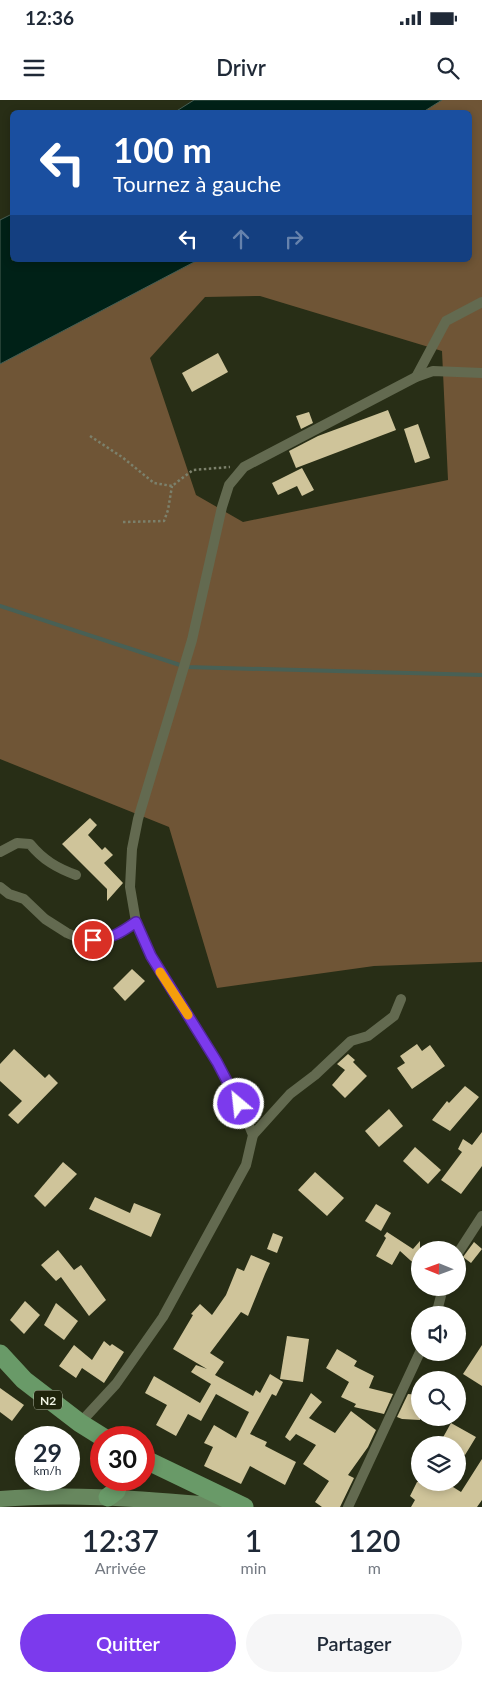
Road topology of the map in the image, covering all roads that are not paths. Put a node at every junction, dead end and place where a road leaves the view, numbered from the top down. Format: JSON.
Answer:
{"nodes":[{"id":1,"x":482,"y":302,"type":"edge"},
{"id":2,"x":482,"y":373,"type":"edge"},
{"id":3,"x":416,"y":377,"type":"junction"},
{"id":4,"x":0,"y":852,"type":"edge"},
{"id":5,"x":76,"y":875,"type":"dead end"},
{"id":6,"x":0,"y":887,"type":"edge"},
{"id":7,"x":136,"y":922,"type":"junction"},
{"id":8,"x":401,"y":999,"type":"dead end"},
{"id":9,"x":253,"y":1135,"type":"junction"},
{"id":10,"x":482,"y":1216,"type":"edge"},
{"id":11,"x":465,"y":1241,"type":"edge"},
{"id":12,"x":0,"y":1354,"type":"edge"},
{"id":13,"x":416,"y":1361,"type":"edge"},
{"id":14,"x":80,"y":1423,"type":"junction"},
{"id":15,"x":90,"y":1429,"type":"edge"},
{"id":16,"x":155,"y":1464,"type":"edge"},
{"id":17,"x":116,"y":1491,"type":"edge"},
{"id":18,"x":108,"y":1496,"type":"junction"},
{"id":19,"x":0,"y":1499,"type":"edge"},
{"id":20,"x":239,"y":1507,"type":"edge"},
{"id":21,"x":244,"y":1507,"type":"edge"},
{"id":22,"x":348,"y":1507,"type":"edge"}],
"edges":[{"from":1,"to":3,"type":"street"},
{"from":2,"to":3,"type":"street"},
{"from":3,"to":7,"type":"street"},
{"from":4,"to":5,"type":"street"},
{"from":6,"to":7,"type":"street"},
{"from":7,"to":9,"type":"street"},
{"from":8,"to":9,"type":"street"},
{"from":9,"to":14,"type":"street"},
{"from":10,"to":11,"type":"street"},
{"from":12,"to":14,"type":"highway","number":"N2"},
{"from":13,"to":22,"type":"street"},
{"from":14,"to":15,"type":"highway","number":"N2"},
{"from":16,"to":21,"type":"highway"},
{"from":17,"to":18,"type":"highway"},
{"from":18,"to":19,"type":"main road"},
{"from":18,"to":20,"type":"main road"}]}
